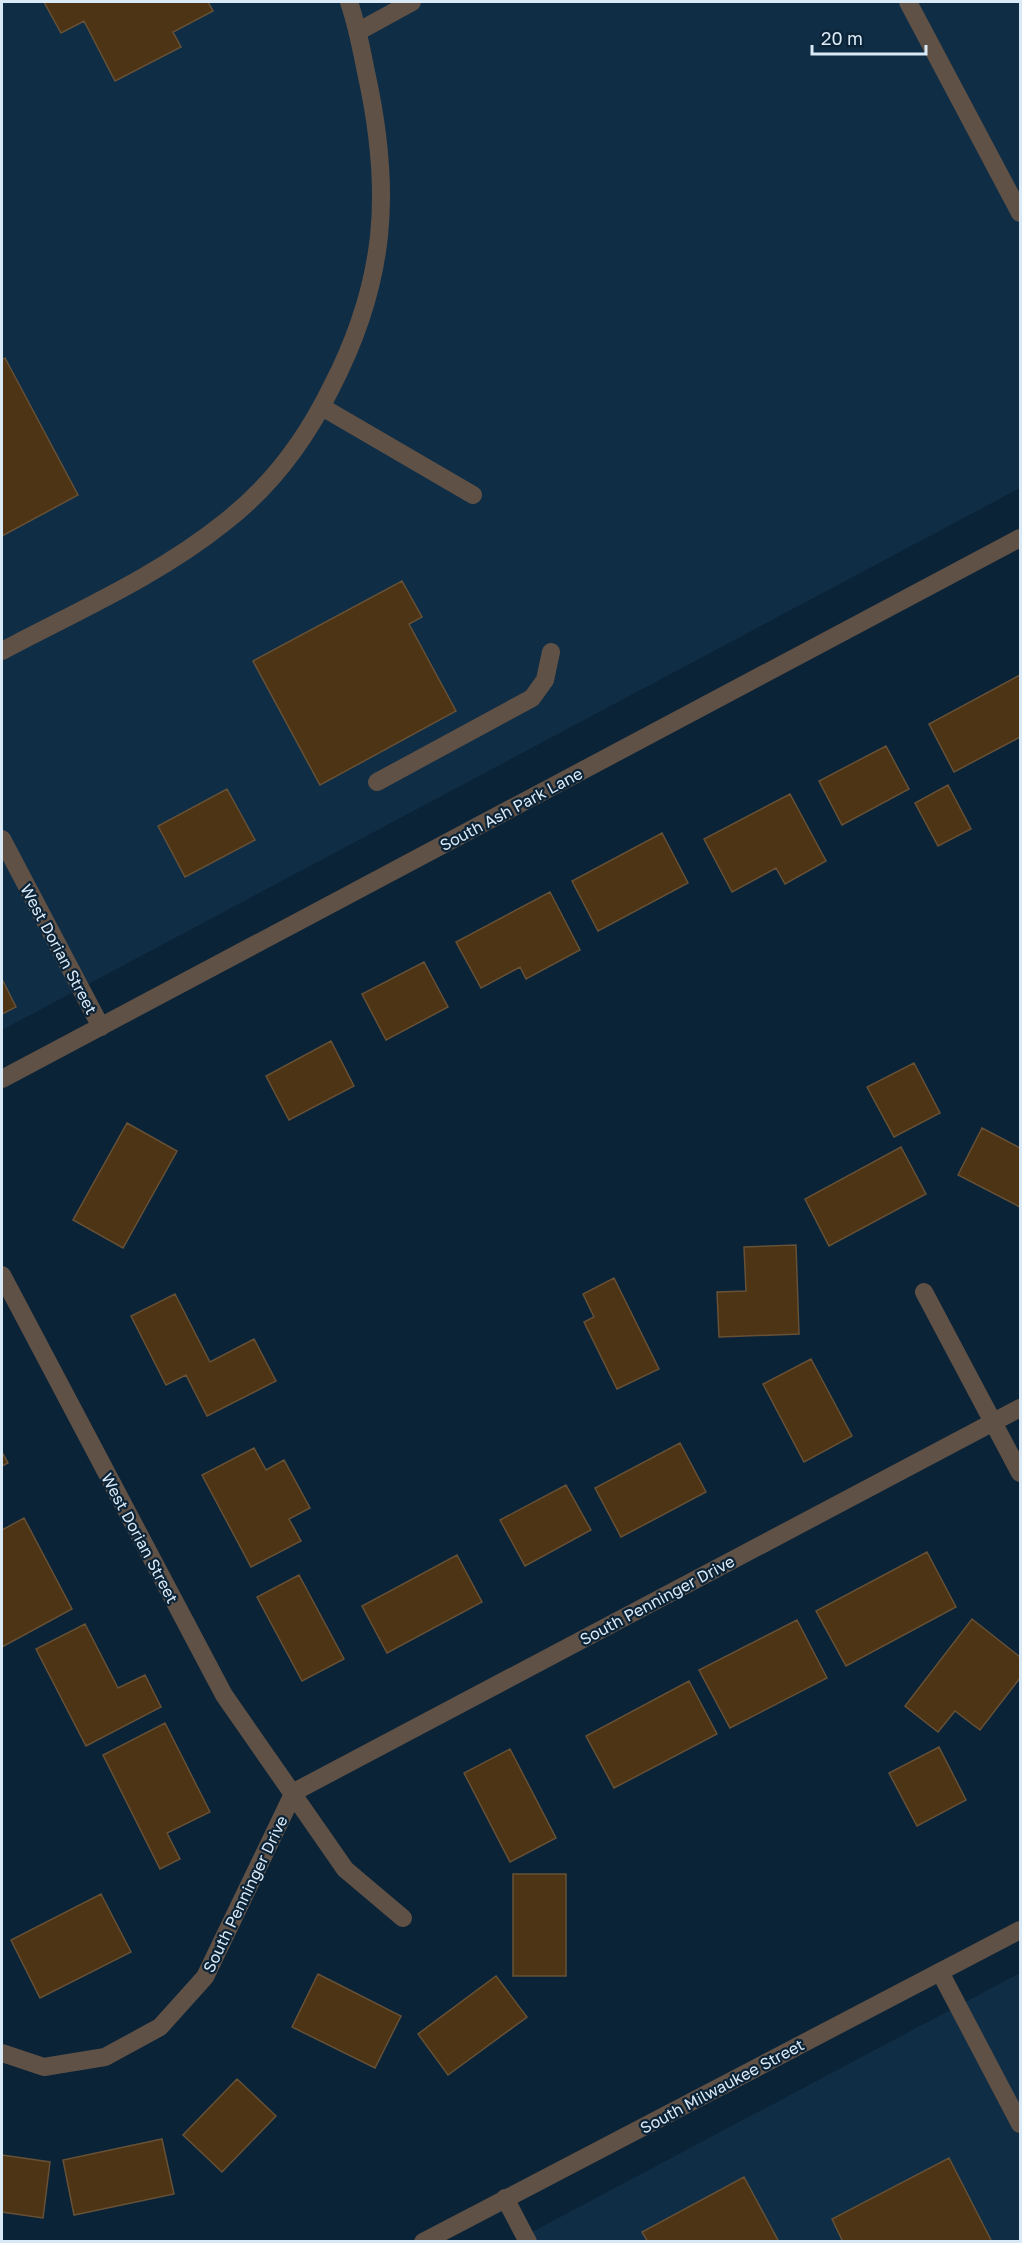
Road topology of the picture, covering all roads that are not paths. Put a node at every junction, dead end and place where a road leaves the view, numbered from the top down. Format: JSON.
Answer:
{"nodes":[{"id":1,"x":349,"y":2,"type":"edge"},
{"id":2,"x":412,"y":2,"type":"edge"},
{"id":3,"x":908,"y":2,"type":"edge"},
{"id":4,"x":359,"y":31,"type":"junction"},
{"id":5,"x":1020,"y":213,"type":"edge"},
{"id":6,"x":322,"y":407,"type":"junction"},
{"id":7,"x":473,"y":495,"type":"dead end"},
{"id":8,"x":1020,"y":538,"type":"edge"},
{"id":9,"x":2,"y":651,"type":"edge"},
{"id":10,"x":551,"y":652,"type":"dead end"},
{"id":11,"x":377,"y":782,"type":"dead end"},
{"id":12,"x":2,"y":839,"type":"edge"},
{"id":13,"x":100,"y":1027,"type":"junction"},
{"id":14,"x":2,"y":1079,"type":"edge"},
{"id":15,"x":2,"y":1275,"type":"edge"},
{"id":16,"x":924,"y":1292,"type":"dead end"},
{"id":17,"x":1020,"y":1408,"type":"edge"},
{"id":18,"x":994,"y":1422,"type":"junction"},
{"id":19,"x":1020,"y":1473,"type":"edge"},
{"id":20,"x":294,"y":1792,"type":"junction"},
{"id":21,"x":403,"y":1918,"type":"dead end"},
{"id":22,"x":1020,"y":1930,"type":"edge"},
{"id":23,"x":940,"y":1972,"type":"junction"},
{"id":24,"x":2,"y":2053,"type":"edge"},
{"id":25,"x":1020,"y":2124,"type":"edge"},
{"id":26,"x":505,"y":2198,"type":"junction"},
{"id":27,"x":423,"y":2241,"type":"edge"},
{"id":28,"x":528,"y":2241,"type":"edge"}],
"edges":[{"from":1,"to":4,"type":"street"},
{"from":2,"to":4,"type":"street"},
{"from":3,"to":5,"type":"street"},
{"from":4,"to":6,"type":"street"},
{"from":6,"to":7,"type":"street"},
{"from":6,"to":9,"type":"street"},
{"from":8,"to":13,"type":"street","name":"South Ash Park Lane"},
{"from":10,"to":11,"type":"street"},
{"from":12,"to":13,"type":"street","name":"West Dorian Street"},
{"from":13,"to":14,"type":"street","name":"South Ash Park Lane"},
{"from":15,"to":20,"type":"street","name":"West Dorian Street"},
{"from":16,"to":18,"type":"street"},
{"from":17,"to":18,"type":"street","name":"South Penninger Drive"},
{"from":18,"to":19,"type":"street"},
{"from":18,"to":20,"type":"street","name":"South Penninger Drive"},
{"from":20,"to":21,"type":"street","name":"South Penninger Drive"},
{"from":20,"to":24,"type":"street","name":"South Penninger Drive"},
{"from":22,"to":23,"type":"street","name":"South Milwaukee Street"},
{"from":23,"to":25,"type":"street"},
{"from":23,"to":26,"type":"street","name":"South Milwaukee Street"},
{"from":26,"to":27,"type":"street","name":"South Milwaukee Street"},
{"from":26,"to":28,"type":"street"}]}
